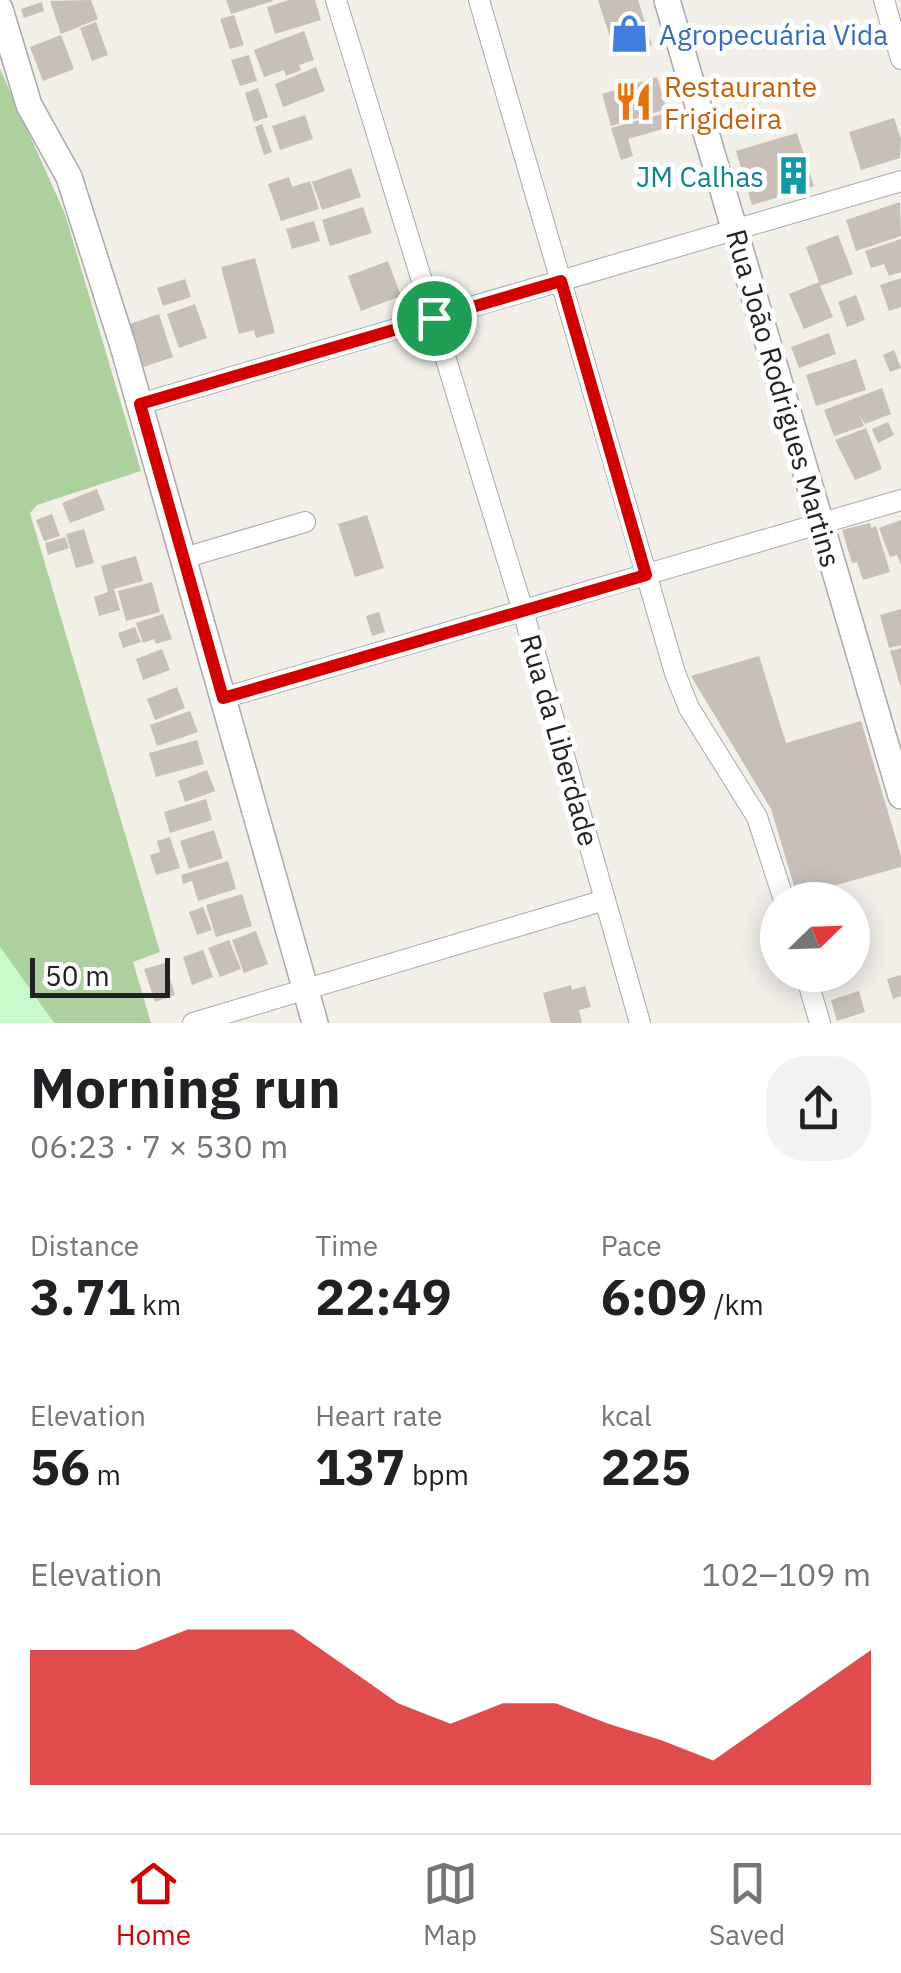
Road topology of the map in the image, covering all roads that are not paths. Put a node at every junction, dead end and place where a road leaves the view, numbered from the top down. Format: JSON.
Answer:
{"nodes":[{"id":1,"x":336,"y":0,"type":"edge"},
{"id":2,"x":480,"y":0,"type":"edge"},
{"id":3,"x":667,"y":0,"type":"edge"},
{"id":4,"x":884,"y":0,"type":"edge"},
{"id":5,"x":0,"y":10,"type":"edge"},
{"id":6,"x":901,"y":59,"type":"edge"},
{"id":7,"x":901,"y":181,"type":"edge"},
{"id":8,"x":734,"y":230,"type":"junction"},
{"id":9,"x":561,"y":281,"type":"junction"},
{"id":10,"x":434,"y":318,"type":"junction"},
{"id":11,"x":140,"y":404,"type":"junction"},
{"id":12,"x":901,"y":500,"type":"edge"},
{"id":13,"x":305,"y":522,"type":"dead end"},
{"id":14,"x":821,"y":524,"type":"junction"},
{"id":15,"x":184,"y":558,"type":"junction"},
{"id":16,"x":646,"y":575,"type":"junction"},
{"id":17,"x":523,"y":611,"type":"junction"},
{"id":18,"x":223,"y":698,"type":"junction"},
{"id":19,"x":901,"y":796,"type":"edge"},
{"id":20,"x":778,"y":882,"type":"edge"},
{"id":21,"x":605,"y":900,"type":"junction"},
{"id":22,"x":306,"y":990,"type":"junction"},
{"id":23,"x":811,"y":992,"type":"edge"},
{"id":24,"x":193,"y":1023,"type":"edge"},
{"id":25,"x":315,"y":1023,"type":"edge"},
{"id":26,"x":640,"y":1023,"type":"edge"},
{"id":27,"x":820,"y":1023,"type":"edge"}],
"edges":[{"from":1,"to":10,"type":"street","name":"Rua da Liberdade"},
{"from":2,"to":9,"type":"street"},
{"from":3,"to":8,"type":"street","name":"Rua João Rodrigues Martins"},
{"from":4,"to":6,"type":"street"},
{"from":5,"to":11,"type":"street"},
{"from":7,"to":8,"type":"street"},
{"from":8,"to":9,"type":"street"},
{"from":8,"to":14,"type":"street","name":"Rua João Rodrigues Martins"},
{"from":9,"to":10,"type":"street"},
{"from":9,"to":16,"type":"street"},
{"from":10,"to":11,"type":"street"},
{"from":10,"to":17,"type":"street","name":"Rua da Liberdade"},
{"from":11,"to":15,"type":"street"},
{"from":12,"to":14,"type":"street"},
{"from":13,"to":15,"type":"street"},
{"from":14,"to":16,"type":"street"},
{"from":14,"to":19,"type":"street","name":"Rua João Rodrigues Martins"},
{"from":15,"to":18,"type":"street"},
{"from":16,"to":17,"type":"street"},
{"from":16,"to":20,"type":"street"},
{"from":17,"to":18,"type":"street"},
{"from":17,"to":21,"type":"street","name":"Rua da Liberdade"},
{"from":18,"to":22,"type":"street"},
{"from":21,"to":22,"type":"street"},
{"from":21,"to":26,"type":"street","name":"Rua da Liberdade"},
{"from":22,"to":24,"type":"street"},
{"from":22,"to":25,"type":"street"},
{"from":23,"to":27,"type":"street"}]}
